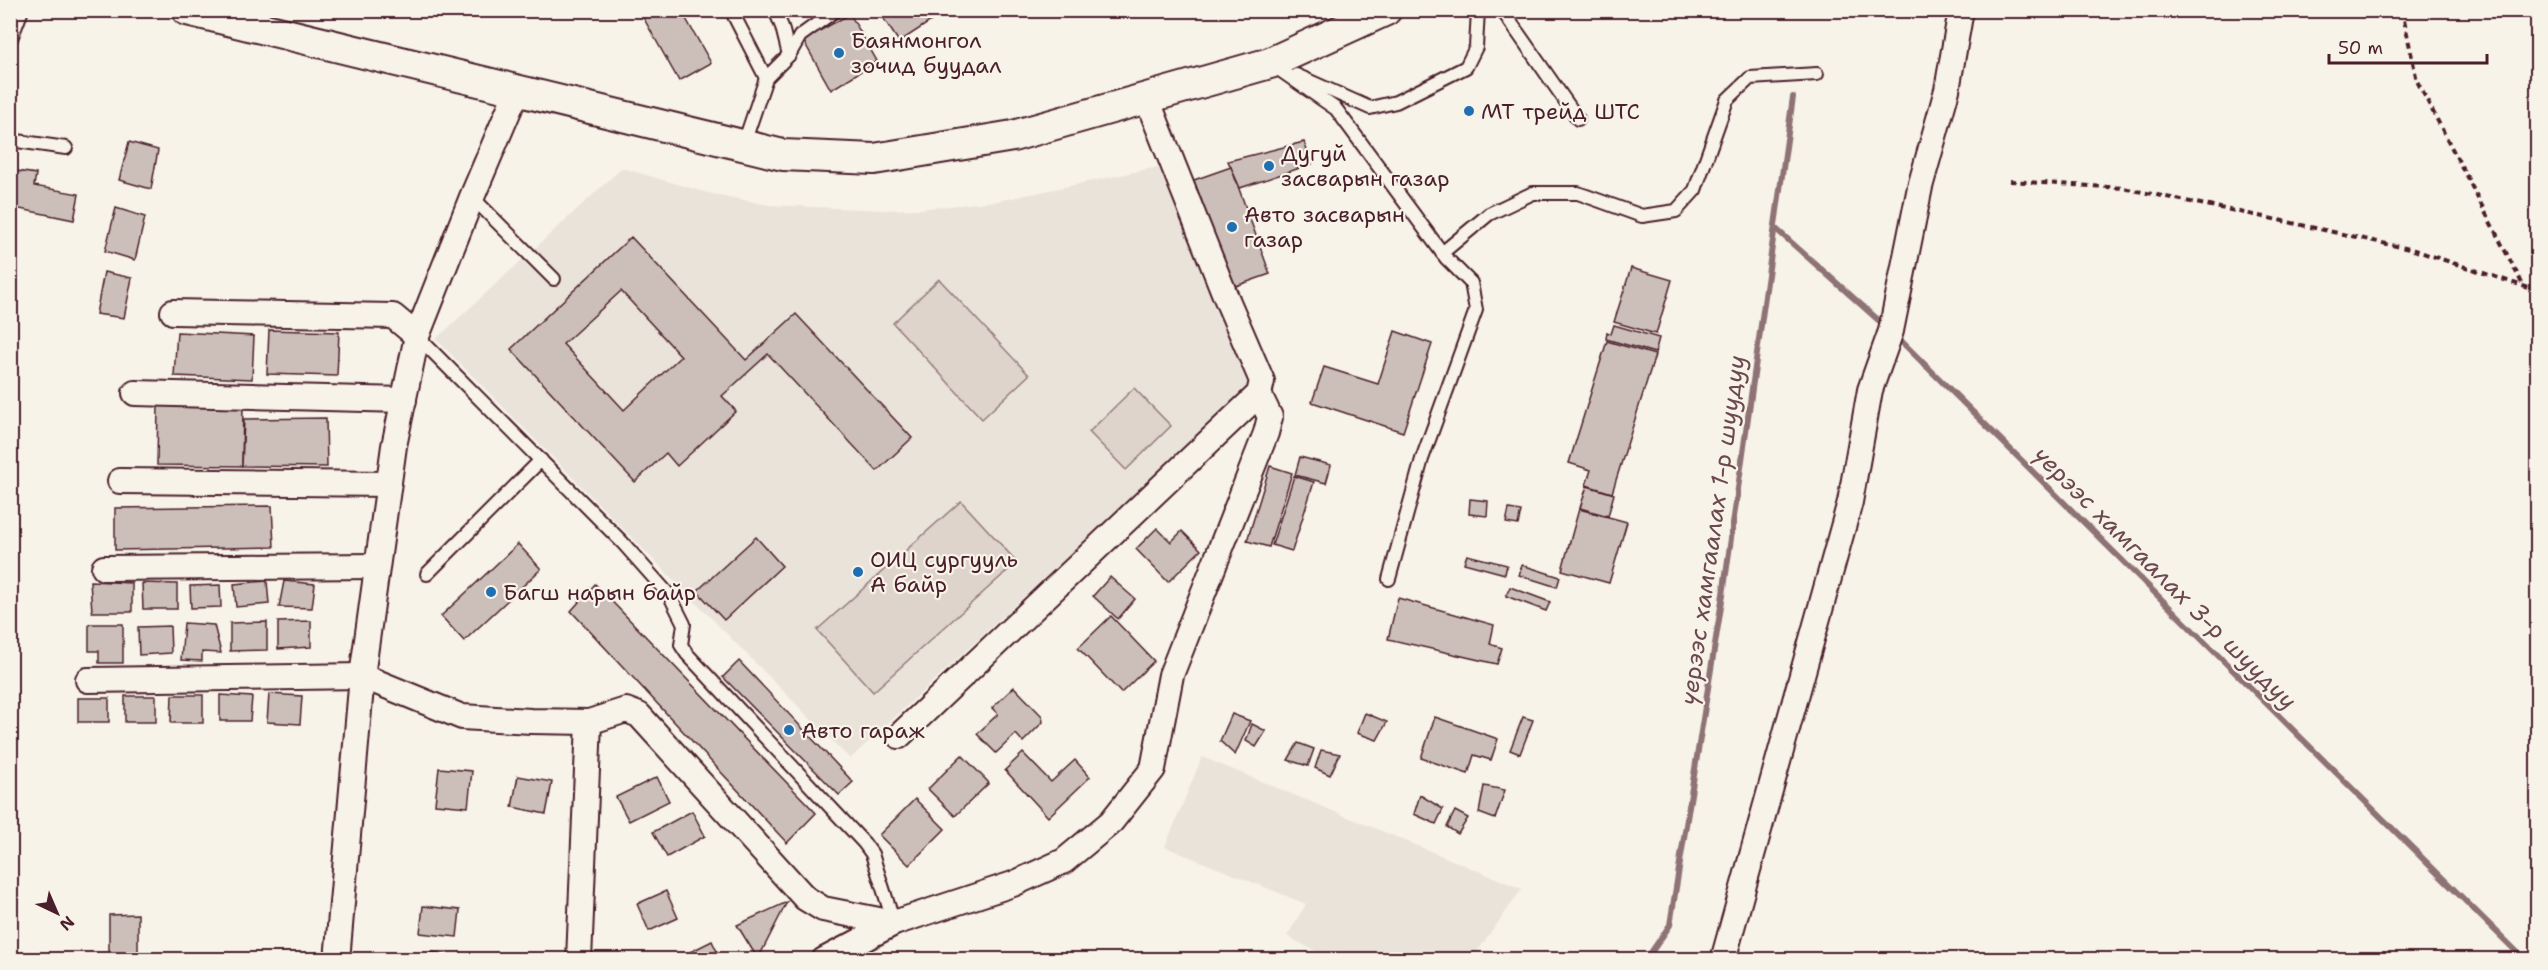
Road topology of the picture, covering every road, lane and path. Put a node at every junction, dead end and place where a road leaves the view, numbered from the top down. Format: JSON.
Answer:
{"nodes":[{"id":1,"x":22,"y":10,"type":"edge"},
{"id":2,"x":188,"y":10,"type":"edge"},
{"id":3,"x":731,"y":10,"type":"edge"},
{"id":4,"x":774,"y":10,"type":"edge"},
{"id":5,"x":836,"y":10,"type":"edge"},
{"id":6,"x":1386,"y":10,"type":"edge"},
{"id":7,"x":1478,"y":10,"type":"edge"},
{"id":8,"x":1502,"y":10,"type":"edge"},
{"id":9,"x":1961,"y":10,"type":"edge"},
{"id":10,"x":2402,"y":10,"type":"edge"},
{"id":11,"x":10,"y":41,"type":"edge"},
{"id":12,"x":789,"y":55,"type":"junction"},
{"id":13,"x":1270,"y":63,"type":"junction"},
{"id":14,"x":1817,"y":74,"type":"dead end"},
{"id":15,"x":766,"y":78,"type":"junction"},
{"id":16,"x":517,"y":92,"type":"junction"},
{"id":17,"x":1147,"y":99,"type":"junction"},
{"id":18,"x":1578,"y":119,"type":"dead end"},
{"id":19,"x":10,"y":140,"type":"edge"},
{"id":20,"x":744,"y":146,"type":"junction"},
{"id":21,"x":66,"y":148,"type":"dead end"},
{"id":22,"x":2010,"y":182,"type":"dead end"},
{"id":23,"x":472,"y":197,"type":"junction"},
{"id":24,"x":1442,"y":253,"type":"junction"},
{"id":25,"x":554,"y":279,"type":"dead end"},
{"id":26,"x":2524,"y":287,"type":"junction"},
{"id":27,"x":2538,"y":291,"type":"edge"},
{"id":28,"x":173,"y":312,"type":"dead end"},
{"id":29,"x":417,"y":336,"type":"junction"},
{"id":30,"x":135,"y":393,"type":"dead end"},
{"id":31,"x":1259,"y":393,"type":"junction"},
{"id":32,"x":404,"y":400,"type":"junction"},
{"id":33,"x":541,"y":460,"type":"junction"},
{"id":34,"x":120,"y":481,"type":"dead end"},
{"id":35,"x":388,"y":484,"type":"junction"},
{"id":36,"x":377,"y":566,"type":"junction"},
{"id":37,"x":104,"y":568,"type":"dead end"},
{"id":38,"x":427,"y":574,"type":"dead end"},
{"id":39,"x":1389,"y":579,"type":"dead end"},
{"id":40,"x":362,"y":676,"type":"junction"},
{"id":41,"x":88,"y":680,"type":"dead end"},
{"id":42,"x":589,"y":722,"type":"junction"},
{"id":43,"x":899,"y":736,"type":"dead end"},
{"id":44,"x":894,"y":923,"type":"junction"},
{"id":45,"x":337,"y":960,"type":"edge"},
{"id":46,"x":579,"y":960,"type":"edge"},
{"id":47,"x":824,"y":960,"type":"edge"},
{"id":48,"x":1723,"y":960,"type":"edge"}],
"edges":[{"from":1,"to":11,"type":"lane"},
{"from":2,"to":16,"type":"street"},
{"from":3,"to":15,"type":"lane"},
{"from":4,"to":12,"type":"lane"},
{"from":5,"to":12,"type":"lane"},
{"from":6,"to":13,"type":"street"},
{"from":7,"to":13,"type":"lane"},
{"from":8,"to":18,"type":"lane"},
{"from":9,"to":48,"type":"street"},
{"from":10,"to":26,"type":"path"},
{"from":12,"to":15,"type":"lane"},
{"from":13,"to":17,"type":"street"},
{"from":13,"to":24,"type":"lane"},
{"from":14,"to":24,"type":"lane"},
{"from":15,"to":20,"type":"lane"},
{"from":16,"to":20,"type":"street"},
{"from":16,"to":23,"type":"street"},
{"from":17,"to":20,"type":"street"},
{"from":17,"to":31,"type":"street"},
{"from":19,"to":21,"type":"lane"},
{"from":22,"to":26,"type":"path"},
{"from":23,"to":25,"type":"lane"},
{"from":23,"to":29,"type":"street"},
{"from":24,"to":39,"type":"lane"},
{"from":26,"to":27,"type":"path"},
{"from":28,"to":29,"type":"street"},
{"from":29,"to":32,"type":"street"},
{"from":29,"to":33,"type":"lane"},
{"from":30,"to":32,"type":"street"},
{"from":31,"to":43,"type":"street"},
{"from":31,"to":44,"type":"street"},
{"from":32,"to":35,"type":"street"},
{"from":33,"to":38,"type":"lane"},
{"from":33,"to":44,"type":"lane"},
{"from":34,"to":35,"type":"street"},
{"from":35,"to":36,"type":"street"},
{"from":36,"to":37,"type":"street"},
{"from":36,"to":40,"type":"street"},
{"from":40,"to":41,"type":"street"},
{"from":40,"to":42,"type":"street"},
{"from":40,"to":45,"type":"street"},
{"from":42,"to":44,"type":"street"},
{"from":42,"to":46,"type":"street"},
{"from":44,"to":47,"type":"street"}]}
